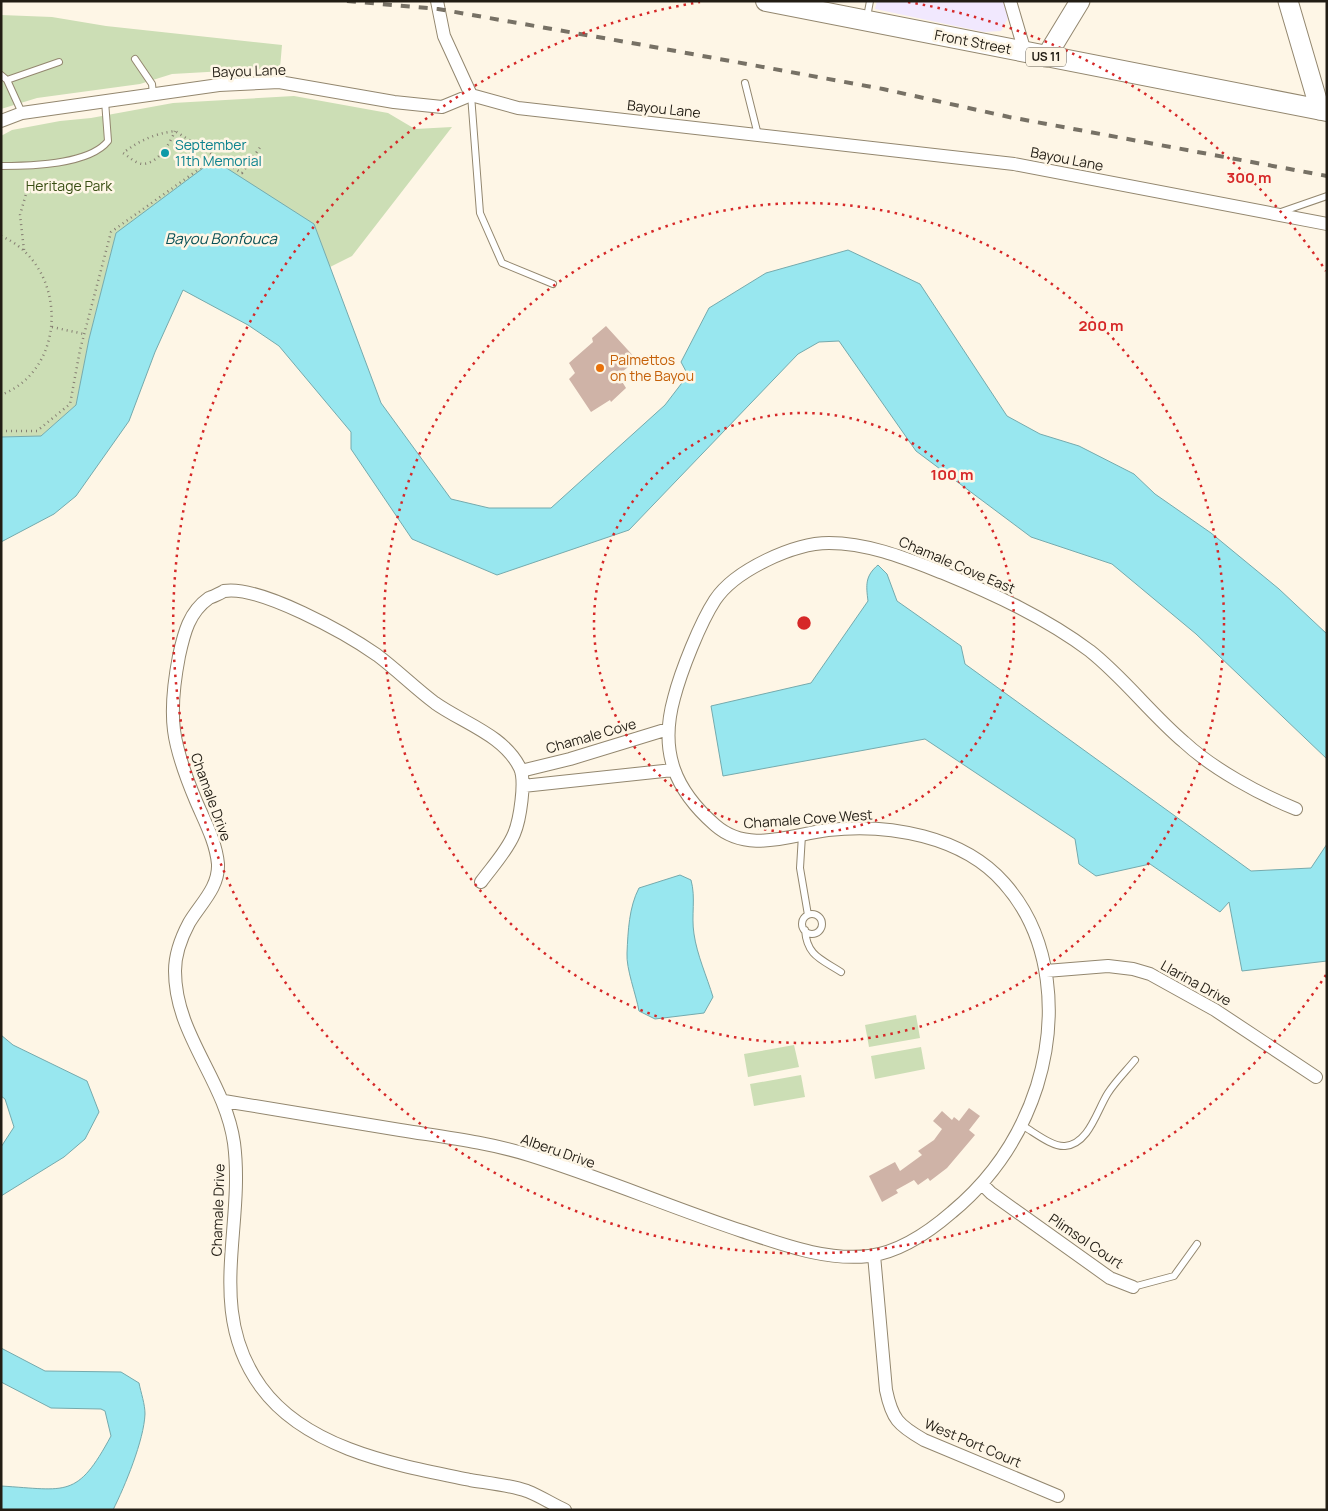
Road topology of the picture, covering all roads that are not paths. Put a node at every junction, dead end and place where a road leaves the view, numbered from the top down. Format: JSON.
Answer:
{"nodes":[{"id":1,"x":437,"y":1,"type":"edge"},
{"id":2,"x":766,"y":1,"type":"edge"},
{"id":3,"x":870,"y":1,"type":"edge"},
{"id":4,"x":1010,"y":1,"type":"edge"},
{"id":5,"x":1080,"y":1,"type":"edge"},
{"id":6,"x":1289,"y":1,"type":"edge"},
{"id":7,"x":866,"y":21,"type":"junction"},
{"id":8,"x":1024,"y":52,"type":"junction"},
{"id":9,"x":1046,"y":57,"type":"junction"},
{"id":10,"x":135,"y":59,"type":"dead end"},
{"id":11,"x":59,"y":62,"type":"dead end"},
{"id":12,"x":1,"y":75,"type":"edge"},
{"id":13,"x":7,"y":80,"type":"junction"},
{"id":14,"x":745,"y":83,"type":"dead end"},
{"id":15,"x":153,"y":94,"type":"junction"},
{"id":16,"x":471,"y":96,"type":"junction"},
{"id":17,"x":105,"y":101,"type":"junction"},
{"id":18,"x":1323,"y":110,"type":"edge"},
{"id":19,"x":22,"y":113,"type":"junction"},
{"id":20,"x":1,"y":121,"type":"edge"},
{"id":21,"x":758,"y":135,"type":"junction"},
{"id":22,"x":1,"y":166,"type":"edge"},
{"id":23,"x":1327,"y":196,"type":"edge"},
{"id":24,"x":1275,"y":214,"type":"junction"},
{"id":25,"x":1327,"y":224,"type":"edge"},
{"id":26,"x":553,"y":284,"type":"dead end"},
{"id":27,"x":668,"y":729,"type":"junction"},
{"id":28,"x":669,"y":750,"type":"joint"},
{"id":29,"x":673,"y":770,"type":"junction"},
{"id":30,"x":521,"y":771,"type":"junction"},
{"id":31,"x":523,"y":786,"type":"junction"},
{"id":32,"x":1296,"y":808,"type":"dead end"},
{"id":33,"x":802,"y":835,"type":"junction"},
{"id":34,"x":481,"y":882,"type":"dead end"},
{"id":35,"x":808,"y":915,"type":"junction"},
{"id":36,"x":805,"y":930,"type":"junction"},
{"id":37,"x":1046,"y":971,"type":"junction"},
{"id":38,"x":841,"y":972,"type":"dead end"},
{"id":39,"x":1135,"y":1060,"type":"dead end"},
{"id":40,"x":1316,"y":1077,"type":"dead end"},
{"id":41,"x":224,"y":1102,"type":"junction"},
{"id":42,"x":1023,"y":1126,"type":"junction"},
{"id":43,"x":982,"y":1184,"type":"junction"},
{"id":44,"x":1197,"y":1244,"type":"dead end"},
{"id":45,"x":874,"y":1256,"type":"junction"},
{"id":46,"x":1133,"y":1287,"type":"joint"},
{"id":47,"x":1058,"y":1496,"type":"dead end"},
{"id":48,"x":565,"y":1510,"type":"edge"}],
"edges":[{"from":1,"to":16,"type":"street"},
{"from":2,"to":7,"type":"main road","name":"Front Street","number":"US 11"},
{"from":3,"to":7,"type":"lane"},
{"from":4,"to":8,"type":"street"},
{"from":5,"to":9,"type":"street"},
{"from":6,"to":18,"type":"street"},
{"from":7,"to":8,"type":"main road","name":"Front Street","number":"US 11"},
{"from":8,"to":9,"type":"main road","name":"Front Street","number":"US 11"},
{"from":9,"to":18,"type":"main road","name":"Front Street","number":"US 11"},
{"from":10,"to":15,"type":"lane"},
{"from":11,"to":13,"type":"lane"},
{"from":12,"to":13,"type":"lane"},
{"from":13,"to":19,"type":"lane"},
{"from":14,"to":21,"type":"lane"},
{"from":15,"to":16,"type":"street","name":"Bayou Lane"},
{"from":15,"to":17,"type":"street","name":"Bayou Lane"},
{"from":16,"to":21,"type":"street","name":"Bayou Lane"},
{"from":16,"to":26,"type":"lane"},
{"from":17,"to":19,"type":"street","name":"Bayou Lane"},
{"from":17,"to":22,"type":"lane"},
{"from":19,"to":20,"type":"street","name":"Bayou Lane"},
{"from":21,"to":24,"type":"street","name":"Bayou Lane"},
{"from":23,"to":24,"type":"lane"},
{"from":24,"to":25,"type":"street","name":"Bayou Lane"},
{"from":27,"to":28,"type":"street","name":"Chamale Cove East"},
{"from":27,"to":30,"type":"street","name":"Chamale Cove"},
{"from":27,"to":32,"type":"street","name":"Chamale Cove East"},
{"from":28,"to":29,"type":"street","name":"Chamale Cove West"},
{"from":29,"to":31,"type":"street"},
{"from":29,"to":33,"type":"street","name":"Chamale Cove West"},
{"from":30,"to":31,"type":"street","name":"Chamale Drive"},
{"from":30,"to":41,"type":"street","name":"Chamale Drive"},
{"from":31,"to":34,"type":"street","name":"Chamale Drive"},
{"from":33,"to":35,"type":"lane"},
{"from":33,"to":37,"type":"street","name":"Chamale Cove West"},
{"from":35,"to":36,"type":"lane"},
{"from":35,"to":36,"type":"lane"},
{"from":36,"to":38,"type":"lane"},
{"from":37,"to":40,"type":"street","name":"Llarina Drive"},
{"from":37,"to":42,"type":"street","name":"Chamale Cove West"},
{"from":39,"to":42,"type":"lane"},
{"from":41,"to":45,"type":"street","name":"Alberu Drive"},
{"from":41,"to":48,"type":"street","name":"Chamale Drive"},
{"from":42,"to":43,"type":"street","name":"Chamale Cove West"},
{"from":43,"to":45,"type":"street","name":"Chamale Cove West"},
{"from":43,"to":46,"type":"street","name":"Plimsol Court"},
{"from":44,"to":46,"type":"lane","name":"Plimsol Court"},
{"from":45,"to":47,"type":"street","name":"West Port Court"}]}
